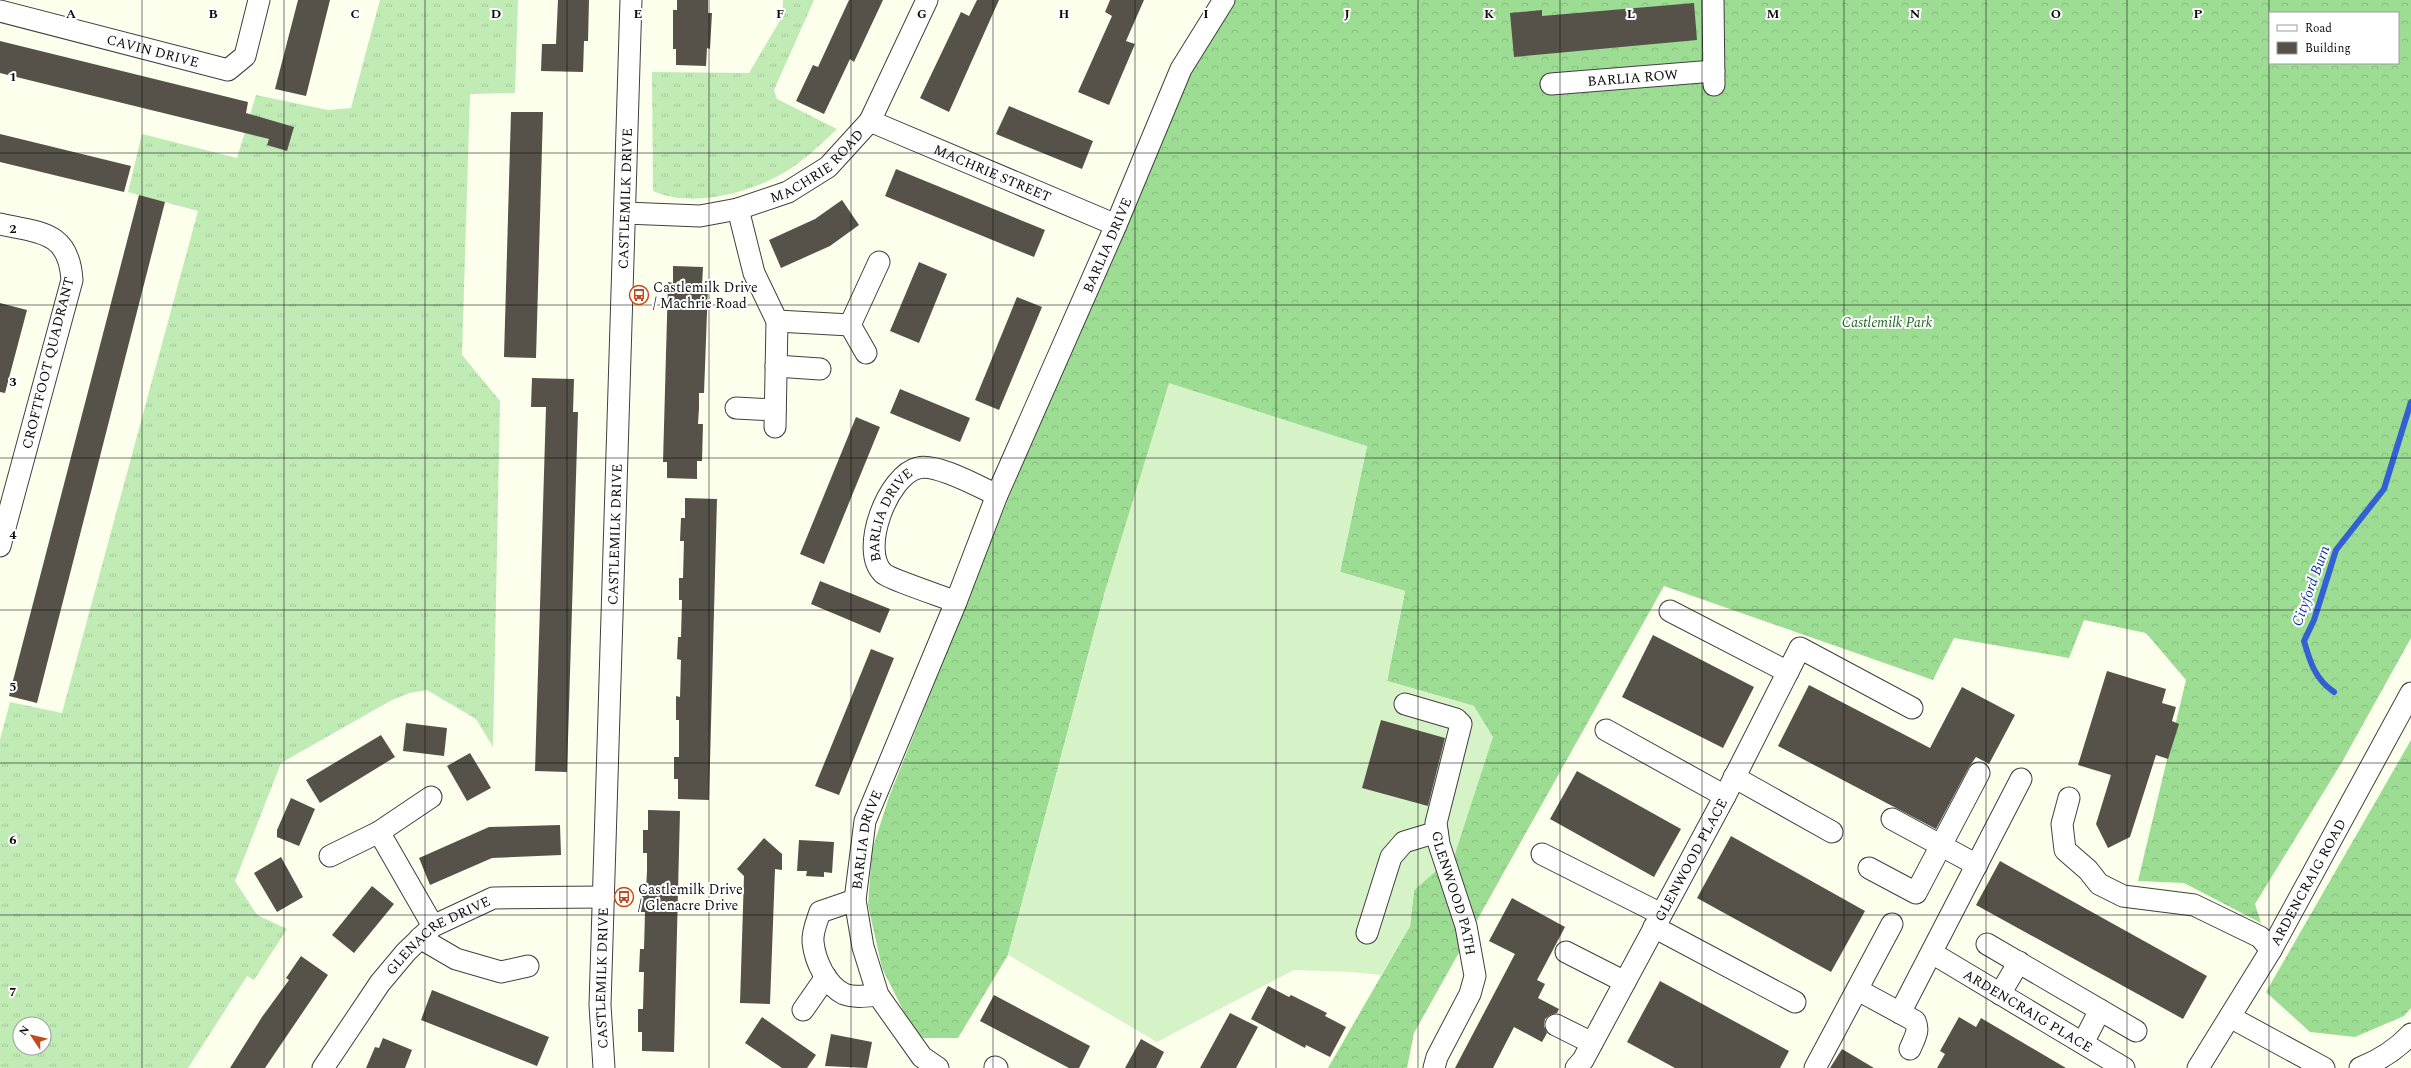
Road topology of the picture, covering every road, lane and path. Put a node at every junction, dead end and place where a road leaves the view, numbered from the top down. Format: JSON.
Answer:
{"nodes":[{"id":1,"x":258,"y":0,"type":"edge"},
{"id":2,"x":632,"y":0,"type":"edge"},
{"id":3,"x":927,"y":0,"type":"edge"},
{"id":4,"x":1224,"y":0,"type":"edge"},
{"id":5,"x":1713,"y":0,"type":"edge"},
{"id":6,"x":0,"y":11,"type":"edge"},
{"id":7,"x":1551,"y":84,"type":"dead end"},
{"id":8,"x":870,"y":121,"type":"junction"},
{"id":9,"x":738,"y":209,"type":"junction"},
{"id":10,"x":626,"y":213,"type":"junction"},
{"id":11,"x":0,"y":224,"type":"edge"},
{"id":12,"x":1116,"y":225,"type":"junction"},
{"id":13,"x":879,"y":262,"type":"dead end"},
{"id":14,"x":777,"y":322,"type":"junction"},
{"id":15,"x":850,"y":325,"type":"junction"},
{"id":16,"x":866,"y":353,"type":"dead end"},
{"id":17,"x":776,"y":366,"type":"junction"},
{"id":18,"x":820,"y":369,"type":"dead end"},
{"id":19,"x":736,"y":408,"type":"dead end"},
{"id":20,"x":997,"y":495,"type":"junction"},
{"id":21,"x":0,"y":546,"type":"edge"},
{"id":22,"x":956,"y":602,"type":"junction"},
{"id":23,"x":1670,"y":611,"type":"dead end"},
{"id":24,"x":1788,"y":672,"type":"junction"},
{"id":25,"x":2411,"y":694,"type":"edge"},
{"id":26,"x":1405,"y":704,"type":"dead end"},
{"id":27,"x":1912,"y":708,"type":"dead end"},
{"id":28,"x":1606,"y":730,"type":"dead end"},
{"id":29,"x":1979,"y":773,"type":"dead end"},
{"id":30,"x":1734,"y":777,"type":"junction"},
{"id":31,"x":2021,"y":778,"type":"dead end"},
{"id":32,"x":1725,"y":796,"type":"junction"},
{"id":33,"x":431,"y":797,"type":"dead end"},
{"id":34,"x":2069,"y":798,"type":"dead end"},
{"id":35,"x":1892,"y":819,"type":"dead end"},
{"id":36,"x":379,"y":832,"type":"junction"},
{"id":37,"x":1437,"y":832,"type":"junction"},
{"id":38,"x":1832,"y":832,"type":"dead end"},
{"id":39,"x":1941,"y":846,"type":"junction"},
{"id":40,"x":1542,"y":854,"type":"dead end"},
{"id":41,"x":330,"y":856,"type":"dead end"},
{"id":42,"x":1977,"y":865,"type":"junction"},
{"id":43,"x":1869,"y":868,"type":"dead end"},
{"id":44,"x":604,"y":897,"type":"junction"},
{"id":45,"x":855,"y":900,"type":"junction"},
{"id":46,"x":1658,"y":920,"type":"junction"},
{"id":47,"x":1892,"y":924,"type":"dead end"},
{"id":48,"x":426,"y":932,"type":"junction"},
{"id":49,"x":1366,"y":933,"type":"dead end"},
{"id":50,"x":1987,"y":944,"type":"dead end"},
{"id":51,"x":2271,"y":950,"type":"junction"},
{"id":52,"x":1566,"y":952,"type":"dead end"},
{"id":53,"x":1932,"y":953,"type":"junction"},
{"id":54,"x":2019,"y":962,"type":"junction"},
{"id":55,"x":528,"y":966,"type":"dead end"},
{"id":56,"x":826,"y":977,"type":"junction"},
{"id":57,"x":1624,"y":982,"type":"junction"},
{"id":58,"x":1858,"y":990,"type":"junction"},
{"id":59,"x":2000,"y":994,"type":"junction"},
{"id":60,"x":878,"y":995,"type":"junction"},
{"id":61,"x":1795,"y":1002,"type":"dead end"},
{"id":62,"x":803,"y":1010,"type":"dead end"},
{"id":63,"x":2100,"y":1010,"type":"junction"},
{"id":64,"x":1900,"y":1013,"type":"junction"},
{"id":65,"x":2230,"y":1017,"type":"junction"},
{"id":66,"x":1556,"y":1025,"type":"dead end"},
{"id":67,"x":2136,"y":1031,"type":"dead end"},
{"id":68,"x":2411,"y":1034,"type":"edge"},
{"id":69,"x":2083,"y":1043,"type":"junction"},
{"id":70,"x":1910,"y":1049,"type":"dead end"},
{"id":71,"x":1587,"y":1060,"type":"edge"},
{"id":72,"x":323,"y":1068,"type":"edge"},
{"id":73,"x":604,"y":1068,"type":"edge"},
{"id":74,"x":938,"y":1068,"type":"edge"},
{"id":75,"x":1434,"y":1068,"type":"edge"},
{"id":76,"x":1815,"y":1068,"type":"edge"},
{"id":77,"x":2124,"y":1068,"type":"edge"},
{"id":78,"x":2198,"y":1068,"type":"edge"},
{"id":79,"x":2324,"y":1068,"type":"edge"},
{"id":80,"x":2360,"y":1068,"type":"edge"}],
"edges":[{"from":1,"to":6,"type":"street","name":"CAVIN DRIVE"},
{"from":2,"to":10,"type":"street","name":"CASTLEMILK DRIVE"},
{"from":3,"to":8,"type":"street","name":"MACHRIE ROAD"},
{"from":4,"to":12,"type":"street","name":"BARLIA DRIVE"},
{"from":5,"to":7,"type":"street","name":"BARLIA ROW"},
{"from":8,"to":9,"type":"street","name":"MACHRIE ROAD"},
{"from":8,"to":12,"type":"street","name":"MACHRIE STREET"},
{"from":9,"to":10,"type":"street","name":"MACHRIE ROAD"},
{"from":9,"to":14,"type":"street"},
{"from":10,"to":44,"type":"street","name":"CASTLEMILK DRIVE"},
{"from":11,"to":21,"type":"street","name":"CROFTFOOT QUADRANT"},
{"from":12,"to":20,"type":"street","name":"BARLIA DRIVE"},
{"from":13,"to":15,"type":"street"},
{"from":14,"to":15,"type":"street"},
{"from":14,"to":17,"type":"street"},
{"from":15,"to":16,"type":"street"},
{"from":17,"to":18,"type":"street"},
{"from":17,"to":19,"type":"street"},
{"from":20,"to":22,"type":"street","name":"BARLIA DRIVE"},
{"from":20,"to":22,"type":"street","name":"BARLIA DRIVE"},
{"from":22,"to":45,"type":"street","name":"BARLIA DRIVE"},
{"from":23,"to":24,"type":"street"},
{"from":24,"to":27,"type":"street","name":"GLENWOOD PLACE"},
{"from":24,"to":30,"type":"street","name":"GLENWOOD PLACE"},
{"from":25,"to":51,"type":"street","name":"ARDENCRAIG ROAD"},
{"from":26,"to":37,"type":"street","name":"GLENWOOD PATH"},
{"from":28,"to":32,"type":"street"},
{"from":29,"to":39,"type":"street"},
{"from":30,"to":32,"type":"street","name":"GLENWOOD PLACE"},
{"from":30,"to":38,"type":"street"},
{"from":31,"to":42,"type":"street"},
{"from":32,"to":46,"type":"street","name":"GLENWOOD PLACE"},
{"from":33,"to":36,"type":"street"},
{"from":34,"to":51,"type":"street"},
{"from":35,"to":39,"type":"street"},
{"from":36,"to":41,"type":"street"},
{"from":36,"to":48,"type":"street"},
{"from":37,"to":49,"type":"street"},
{"from":37,"to":75,"type":"street","name":"GLENWOOD PATH"},
{"from":39,"to":42,"type":"street"},
{"from":39,"to":43,"type":"street"},
{"from":40,"to":46,"type":"street"},
{"from":42,"to":53,"type":"street"},
{"from":44,"to":48,"type":"street","name":"GLENACRE DRIVE"},
{"from":44,"to":73,"type":"street","name":"CASTLEMILK DRIVE"},
{"from":45,"to":56,"type":"street"},
{"from":45,"to":60,"type":"street","name":"BARLIA DRIVE"},
{"from":46,"to":57,"type":"street","name":"GLENWOOD PLACE"},
{"from":46,"to":61,"type":"street"},
{"from":47,"to":58,"type":"street"},
{"from":48,"to":55,"type":"street"},
{"from":48,"to":72,"type":"street","name":"GLENACRE DRIVE"},
{"from":50,"to":54,"type":"street"},
{"from":51,"to":65,"type":"street","name":"ARDENCRAIG ROAD"},
{"from":52,"to":57,"type":"street"},
{"from":53,"to":59,"type":"street","name":"ARDENCRAIG PLACE"},
{"from":53,"to":64,"type":"street"},
{"from":54,"to":59,"type":"street"},
{"from":54,"to":63,"type":"street"},
{"from":56,"to":60,"type":"street"},
{"from":56,"to":62,"type":"street"},
{"from":57,"to":71,"type":"street","name":"GLENWOOD PLACE"},
{"from":58,"to":64,"type":"street"},
{"from":58,"to":76,"type":"street"},
{"from":59,"to":69,"type":"street","name":"ARDENCRAIG PLACE"},
{"from":60,"to":74,"type":"street","name":"BARLIA DRIVE"},
{"from":63,"to":67,"type":"street"},
{"from":63,"to":69,"type":"street"},
{"from":64,"to":70,"type":"street"},
{"from":65,"to":78,"type":"street","name":"ARDENCRAIG ROAD"},
{"from":65,"to":79,"type":"street"},
{"from":66,"to":71,"type":"street"},
{"from":68,"to":80,"type":"street"},
{"from":69,"to":77,"type":"street","name":"ARDENCRAIG PLACE"}]}
